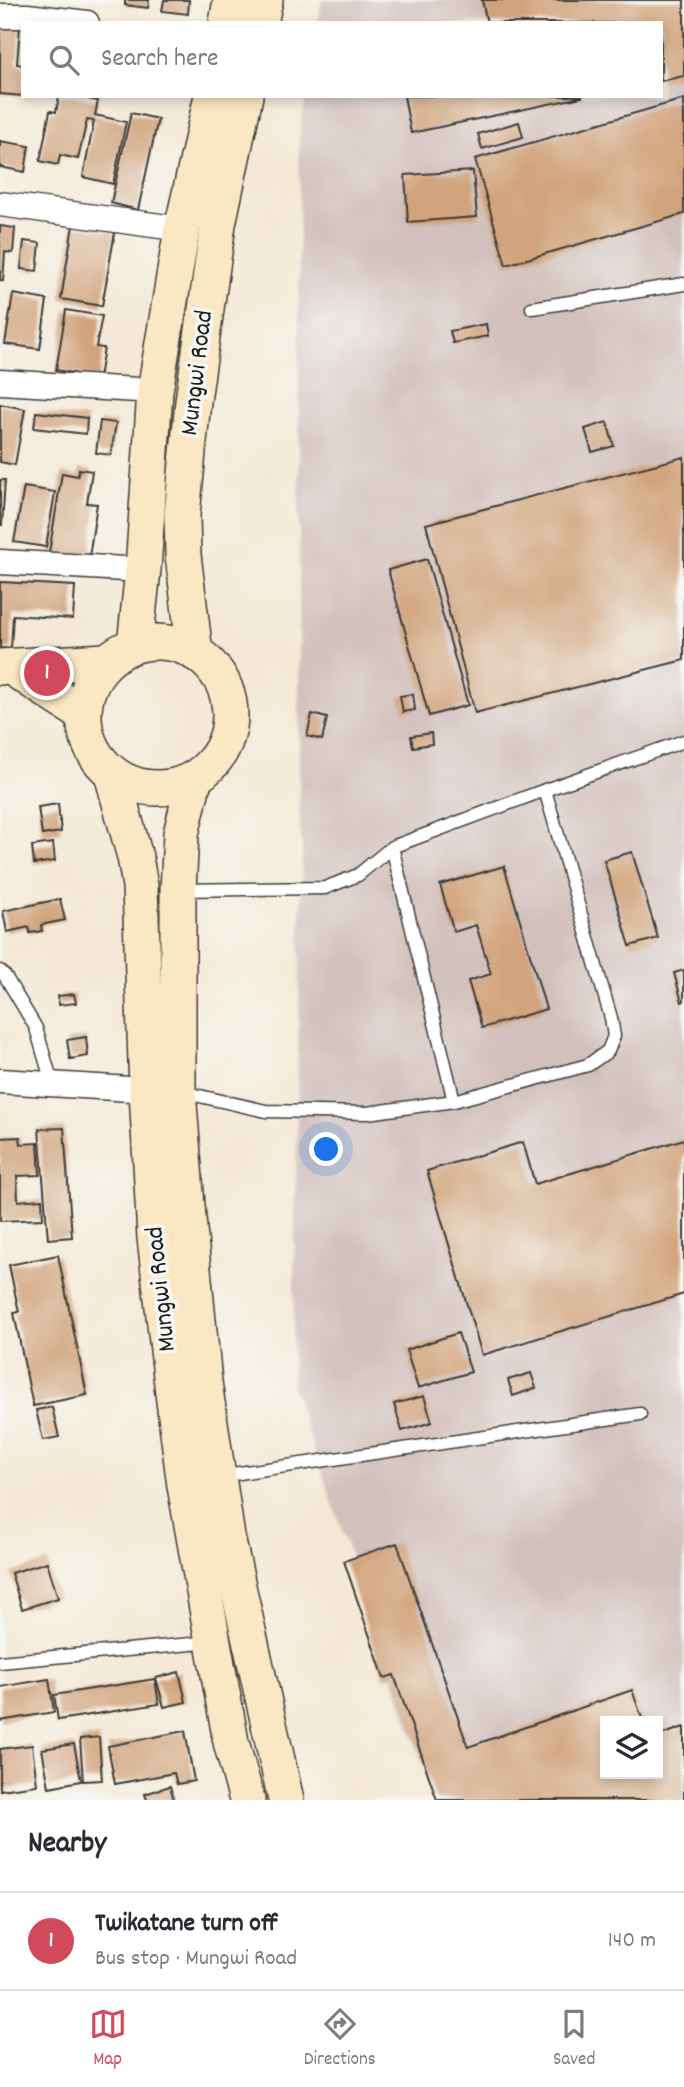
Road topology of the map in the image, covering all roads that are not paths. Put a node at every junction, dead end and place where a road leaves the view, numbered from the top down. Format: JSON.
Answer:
{"nodes":[{"id":1,"x":231,"y":0,"type":"edge"},
{"id":2,"x":265,"y":0,"type":"edge"},
{"id":3,"x":0,"y":16,"type":"edge"},
{"id":4,"x":75,"y":21,"type":"edge"},
{"id":5,"x":227,"y":21,"type":"edge"},
{"id":6,"x":260,"y":21,"type":"edge"},
{"id":7,"x":212,"y":98,"type":"edge"},
{"id":8,"x":245,"y":98,"type":"edge"},
{"id":9,"x":0,"y":204,"type":"edge"},
{"id":10,"x":182,"y":229,"type":"junction"},
{"id":11,"x":684,"y":284,"type":"edge"},
{"id":12,"x":532,"y":308,"type":"dead end"},
{"id":13,"x":0,"y":382,"type":"edge"},
{"id":14,"x":155,"y":391,"type":"junction"},
{"id":15,"x":0,"y":562,"type":"edge"},
{"id":16,"x":143,"y":570,"type":"junction"},
{"id":17,"x":121,"y":653,"type":"junction"},
{"id":18,"x":195,"y":653,"type":"junction"},
{"id":19,"x":5,"y":667,"type":"edge"},
{"id":20,"x":83,"y":714,"type":"junction"},
{"id":21,"x":684,"y":741,"type":"edge"},
{"id":22,"x":112,"y":774,"type":"junction"},
{"id":23,"x":194,"y":780,"type":"junction"},
{"id":24,"x":545,"y":790,"type":"junction"},
{"id":25,"x":392,"y":847,"type":"junction"},
{"id":26,"x":178,"y":890,"type":"junction"},
{"id":27,"x":2,"y":974,"type":"edge"},
{"id":28,"x":0,"y":1081,"type":"edge"},
{"id":29,"x":52,"y":1083,"type":"junction"},
{"id":30,"x":162,"y":1091,"type":"junction"},
{"id":31,"x":454,"y":1101,"type":"junction"},
{"id":32,"x":640,"y":1414,"type":"dead end"},
{"id":33,"x":201,"y":1481,"type":"junction"},
{"id":34,"x":213,"y":1642,"type":"junction"},
{"id":35,"x":0,"y":1662,"type":"edge"},
{"id":36,"x":247,"y":1800,"type":"edge"},
{"id":37,"x":286,"y":1800,"type":"edge"}],
"edges":[{"from":1,"to":5,"type":"main road"},
{"from":2,"to":6,"type":"main road"},
{"from":3,"to":4,"type":"street"},
{"from":7,"to":10,"type":"main road","name":"Mungwi Road"},
{"from":8,"to":18,"type":"main road","name":"Mungwi Road"},
{"from":9,"to":10,"type":"street"},
{"from":10,"to":14,"type":"main road","name":"Mungwi Road"},
{"from":11,"to":12,"type":"lane"},
{"from":13,"to":14,"type":"street"},
{"from":14,"to":16,"type":"main road","name":"Mungwi Road"},
{"from":15,"to":16,"type":"street"},
{"from":16,"to":17,"type":"main road","name":"Mungwi Road"},
{"from":17,"to":18,"type":"main road"},
{"from":17,"to":19,"type":"main road"},
{"from":17,"to":20,"type":"main road"},
{"from":18,"to":23,"type":"main road"},
{"from":19,"to":20,"type":"main road"},
{"from":20,"to":22,"type":"main road"},
{"from":21,"to":24,"type":"lane"},
{"from":22,"to":23,"type":"main road"},
{"from":22,"to":30,"type":"main road","name":"Mungwi Road"},
{"from":23,"to":26,"type":"main road","name":"Mungwi Road"},
{"from":24,"to":25,"type":"lane"},
{"from":24,"to":31,"type":"lane"},
{"from":25,"to":26,"type":"lane"},
{"from":25,"to":31,"type":"lane"},
{"from":26,"to":30,"type":"main road","name":"Mungwi Road"},
{"from":27,"to":29,"type":"lane"},
{"from":28,"to":29,"type":"street"},
{"from":29,"to":30,"type":"street"},
{"from":30,"to":31,"type":"lane"},
{"from":30,"to":33,"type":"main road","name":"Mungwi Road"},
{"from":32,"to":33,"type":"lane"},
{"from":33,"to":34,"type":"main road","name":"Mungwi Road"},
{"from":33,"to":37,"type":"main road","name":"Mungwi Road"},
{"from":34,"to":35,"type":"lane"},
{"from":34,"to":36,"type":"main road","name":"Mungwi Road"}]}
